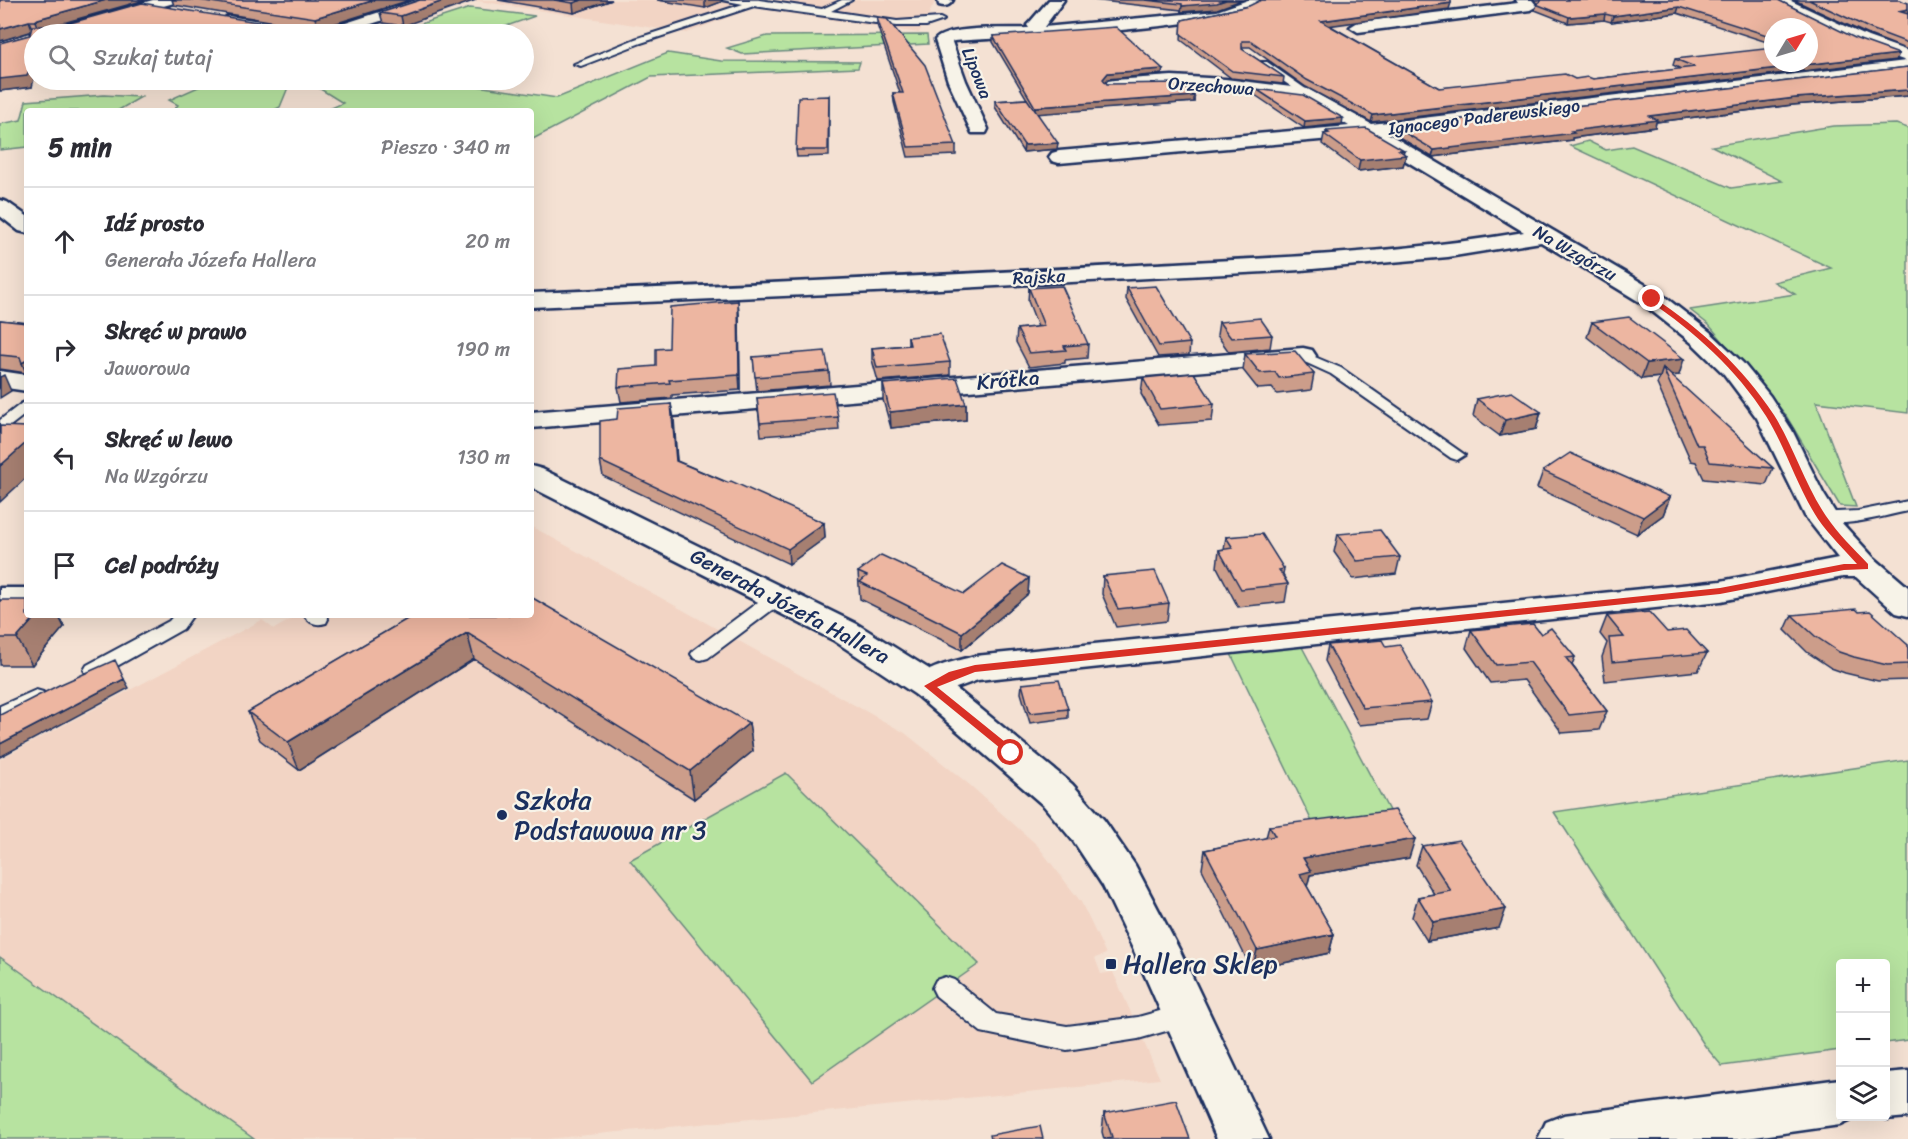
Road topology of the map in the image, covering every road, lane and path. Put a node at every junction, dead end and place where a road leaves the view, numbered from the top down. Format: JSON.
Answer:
{"nodes":[{"id":1,"x":169,"y":0,"type":"edge"},
{"id":2,"x":432,"y":0,"type":"edge"},
{"id":3,"x":726,"y":0,"type":"edge"},
{"id":4,"x":848,"y":0,"type":"edge"},
{"id":5,"x":1058,"y":0,"type":"edge"},
{"id":6,"x":1185,"y":0,"type":"edge"},
{"id":7,"x":1259,"y":0,"type":"edge"},
{"id":8,"x":1523,"y":0,"type":"edge"},
{"id":9,"x":1777,"y":0,"type":"edge"},
{"id":10,"x":945,"y":1,"type":"edge"},
{"id":11,"x":759,"y":2,"type":"junction"},
{"id":12,"x":143,"y":7,"type":"junction"},
{"id":13,"x":823,"y":12,"type":"junction"},
{"id":14,"x":179,"y":13,"type":"edge"},
{"id":15,"x":1217,"y":15,"type":"junction"},
{"id":16,"x":210,"y":18,"type":"edge"},
{"id":17,"x":940,"y":20,"type":"junction"},
{"id":18,"x":83,"y":24,"type":"edge"},
{"id":19,"x":248,"y":24,"type":"edge"},
{"id":20,"x":369,"y":24,"type":"edge"},
{"id":21,"x":1358,"y":27,"type":"edge"},
{"id":22,"x":1039,"y":32,"type":"junction"},
{"id":23,"x":951,"y":36,"type":"junction"},
{"id":24,"x":1255,"y":57,"type":"edge"},
{"id":25,"x":1908,"y":57,"type":"edge"},
{"id":26,"x":578,"y":64,"type":"dead end"},
{"id":27,"x":1908,"y":66,"type":"edge"},
{"id":28,"x":1114,"y":85,"type":"edge"},
{"id":29,"x":1308,"y":94,"type":"junction"},
{"id":30,"x":979,"y":129,"type":"dead end"},
{"id":31,"x":1371,"y":130,"type":"junction"},
{"id":32,"x":1059,"y":157,"type":"dead end"},
{"id":33,"x":0,"y":206,"type":"edge"},
{"id":34,"x":24,"y":224,"type":"edge"},
{"id":35,"x":1545,"y":235,"type":"junction"},
{"id":36,"x":534,"y":300,"type":"edge"},
{"id":37,"x":1303,"y":356,"type":"joint"},
{"id":38,"x":0,"y":380,"type":"edge"},
{"id":39,"x":24,"y":383,"type":"edge"},
{"id":40,"x":24,"y":408,"type":"edge"},
{"id":41,"x":534,"y":420,"type":"edge"},
{"id":42,"x":0,"y":427,"type":"edge"},
{"id":43,"x":1457,"y":455,"type":"dead end"},
{"id":44,"x":534,"y":477,"type":"edge"},
{"id":45,"x":1908,"y":506,"type":"edge"},
{"id":46,"x":1822,"y":517,"type":"junction"},
{"id":47,"x":1865,"y":567,"type":"junction"},
{"id":48,"x":777,"y":597,"type":"junction"},
{"id":49,"x":24,"y":598,"type":"edge"},
{"id":50,"x":0,"y":599,"type":"edge"},
{"id":51,"x":1908,"y":605,"type":"edge"},
{"id":52,"x":182,"y":618,"type":"edge"},
{"id":53,"x":701,"y":654,"type":"dead end"},
{"id":54,"x":75,"y":679,"type":"edge"},
{"id":55,"x":929,"y":686,"type":"junction"},
{"id":56,"x":54,"y":689,"type":"edge"},
{"id":57,"x":0,"y":715,"type":"edge"},
{"id":58,"x":945,"y":988,"type":"dead end"},
{"id":59,"x":1185,"y":1015,"type":"junction"},
{"id":60,"x":1908,"y":1094,"type":"edge"},
{"id":61,"x":1890,"y":1096,"type":"edge"},
{"id":62,"x":1836,"y":1103,"type":"edge"},
{"id":63,"x":1243,"y":1139,"type":"edge"},
{"id":64,"x":1564,"y":1139,"type":"edge"}],
"edges":[{"from":1,"to":12,"type":"street"},
{"from":2,"to":20,"type":"street"},
{"from":3,"to":11,"type":"lane"},
{"from":4,"to":13,"type":"lane"},
{"from":5,"to":22,"type":"street"},
{"from":6,"to":15,"type":"street"},
{"from":7,"to":15,"type":"street"},
{"from":8,"to":21,"type":"street"},
{"from":9,"to":25,"type":"street"},
{"from":10,"to":17,"type":"lane"},
{"from":11,"to":13,"type":"lane"},
{"from":11,"to":26,"type":"lane"},
{"from":12,"to":14,"type":"street"},
{"from":12,"to":18,"type":"street"},
{"from":13,"to":17,"type":"lane"},
{"from":15,"to":22,"type":"street"},
{"from":16,"to":19,"type":"street"},
{"from":17,"to":23,"type":"lane"},
{"from":22,"to":23,"type":"street"},
{"from":23,"to":30,"type":"street","name":"Lipowa"},
{"from":24,"to":29,"type":"lane","name":"Na Wzgórzu"},
{"from":27,"to":31,"type":"street","name":"Ignacego Paderewskiego"},
{"from":28,"to":29,"type":"street","name":"Orzechowa"},
{"from":29,"to":31,"type":"street","name":"Na Wzgórzu"},
{"from":31,"to":32,"type":"street","name":"Ignacego Paderewskiego"},
{"from":31,"to":35,"type":"street","name":"Na Wzgórzu"},
{"from":33,"to":34,"type":"street"},
{"from":35,"to":36,"type":"street","name":"Rajska"},
{"from":35,"to":46,"type":"street","name":"Na Wzgórzu"},
{"from":37,"to":41,"type":"street","name":"Krótka"},
{"from":37,"to":43,"type":"lane","name":"Krótka"},
{"from":38,"to":39,"type":"street"},
{"from":40,"to":42,"type":"lane"},
{"from":44,"to":48,"type":"street","name":"Generała Józefa Hallera"},
{"from":45,"to":46,"type":"lane"},
{"from":46,"to":47,"type":"street","name":"Na Wzgórzu"},
{"from":47,"to":51,"type":"street","name":"Na Wzgórzu"},
{"from":47,"to":55,"type":"street"},
{"from":48,"to":53,"type":"lane"},
{"from":48,"to":55,"type":"street","name":"Generała Józefa Hallera"},
{"from":49,"to":50,"type":"street"},
{"from":52,"to":54,"type":"lane"},
{"from":55,"to":59,"type":"street","name":"Generała Józefa Hallera"},
{"from":56,"to":57,"type":"lane"},
{"from":58,"to":59,"type":"lane"},
{"from":59,"to":63,"type":"street","name":"Generała Józefa Hallera"},
{"from":60,"to":61,"type":"street"},
{"from":62,"to":64,"type":"street"}]}
